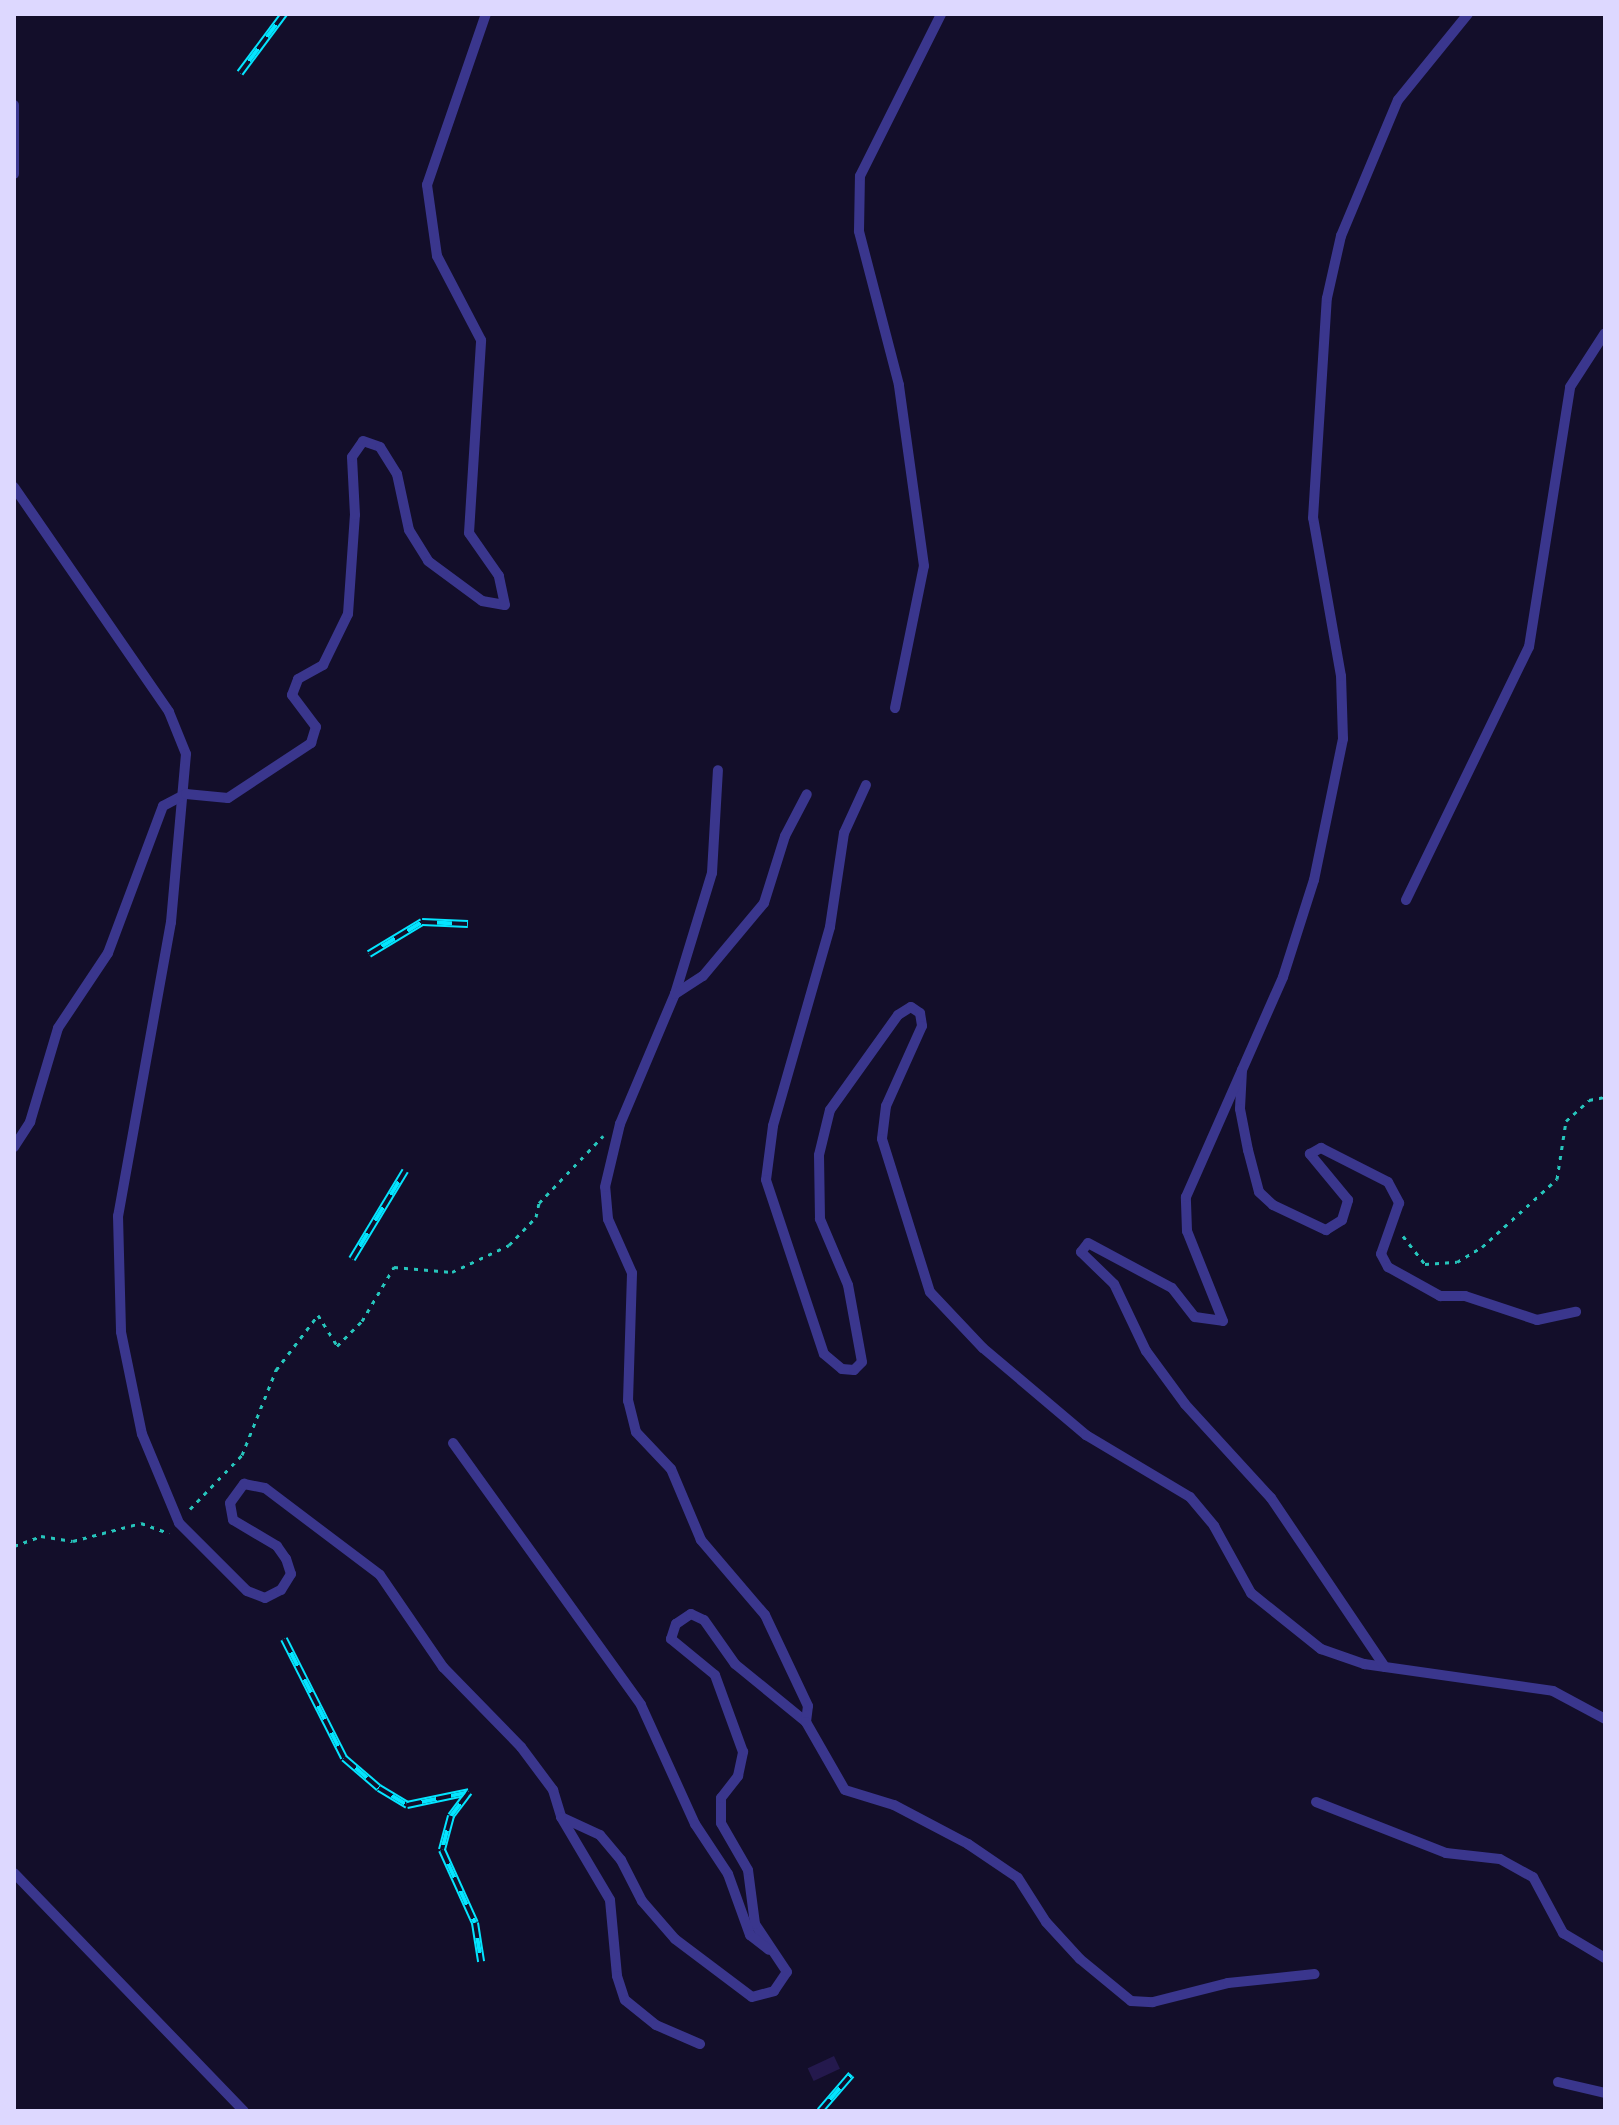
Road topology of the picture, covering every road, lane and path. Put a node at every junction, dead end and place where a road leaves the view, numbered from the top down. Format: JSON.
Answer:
{"nodes":[{"id":1,"x":486,"y":14,"type":"edge"},
{"id":2,"x":941,"y":14,"type":"edge"},
{"id":3,"x":1468,"y":14,"type":"edge"},
{"id":4,"x":14,"y":105,"type":"edge"},
{"id":5,"x":14,"y":174,"type":"edge"},
{"id":6,"x":1605,"y":333,"type":"edge"},
{"id":7,"x":14,"y":487,"type":"edge"},
{"id":8,"x":895,"y":708,"type":"dead end"},
{"id":9,"x":718,"y":770,"type":"dead end"},
{"id":10,"x":866,"y":785,"type":"dead end"},
{"id":11,"x":186,"y":794,"type":"junction"},
{"id":12,"x":807,"y":794,"type":"dead end"},
{"id":13,"x":1406,"y":900,"type":"dead end"},
{"id":14,"x":675,"y":994,"type":"junction"},
{"id":15,"x":1243,"y":1064,"type":"junction"},
{"id":16,"x":1605,"y":1097,"type":"edge"},
{"id":17,"x":620,"y":1124,"type":"junction"},
{"id":18,"x":14,"y":1147,"type":"edge"},
{"id":19,"x":1392,"y":1220,"type":"junction"},
{"id":20,"x":1576,"y":1312,"type":"dead end"},
{"id":21,"x":453,"y":1443,"type":"dead end"},
{"id":22,"x":179,"y":1523,"type":"junction"},
{"id":23,"x":14,"y":1546,"type":"edge"},
{"id":24,"x":1385,"y":1667,"type":"junction"},
{"id":25,"x":1605,"y":1719,"type":"edge"},
{"id":26,"x":806,"y":1722,"type":"junction"},
{"id":27,"x":1316,"y":1802,"type":"dead end"},
{"id":28,"x":561,"y":1817,"type":"junction"},
{"id":29,"x":14,"y":1873,"type":"edge"},
{"id":30,"x":775,"y":1955,"type":"junction"},
{"id":31,"x":1605,"y":1958,"type":"edge"},
{"id":32,"x":1315,"y":1974,"type":"dead end"},
{"id":33,"x":700,"y":2044,"type":"dead end"},
{"id":34,"x":1558,"y":2082,"type":"dead end"},
{"id":35,"x":1605,"y":2093,"type":"edge"},
{"id":36,"x":244,"y":2111,"type":"edge"}],
"edges":[{"from":1,"to":11,"type":"lane"},
{"from":2,"to":8,"type":"lane"},
{"from":3,"to":15,"type":"lane"},
{"from":4,"to":5,"type":"lane"},
{"from":6,"to":13,"type":"lane"},
{"from":7,"to":11,"type":"lane"},
{"from":9,"to":14,"type":"lane"},
{"from":10,"to":24,"type":"lane"},
{"from":11,"to":18,"type":"lane"},
{"from":11,"to":22,"type":"lane"},
{"from":12,"to":14,"type":"lane"},
{"from":14,"to":17,"type":"lane"},
{"from":15,"to":19,"type":"lane"},
{"from":15,"to":24,"type":"lane"},
{"from":16,"to":19,"type":"path"},
{"from":17,"to":22,"type":"path"},
{"from":17,"to":26,"type":"lane"},
{"from":19,"to":20,"type":"lane"},
{"from":21,"to":30,"type":"lane"},
{"from":22,"to":23,"type":"path"},
{"from":22,"to":28,"type":"lane"},
{"from":24,"to":25,"type":"lane"},
{"from":26,"to":30,"type":"lane"},
{"from":26,"to":32,"type":"lane"},
{"from":27,"to":31,"type":"lane"},
{"from":28,"to":30,"type":"lane"},
{"from":28,"to":33,"type":"lane"},
{"from":29,"to":36,"type":"lane"},
{"from":34,"to":35,"type":"lane"}]}
